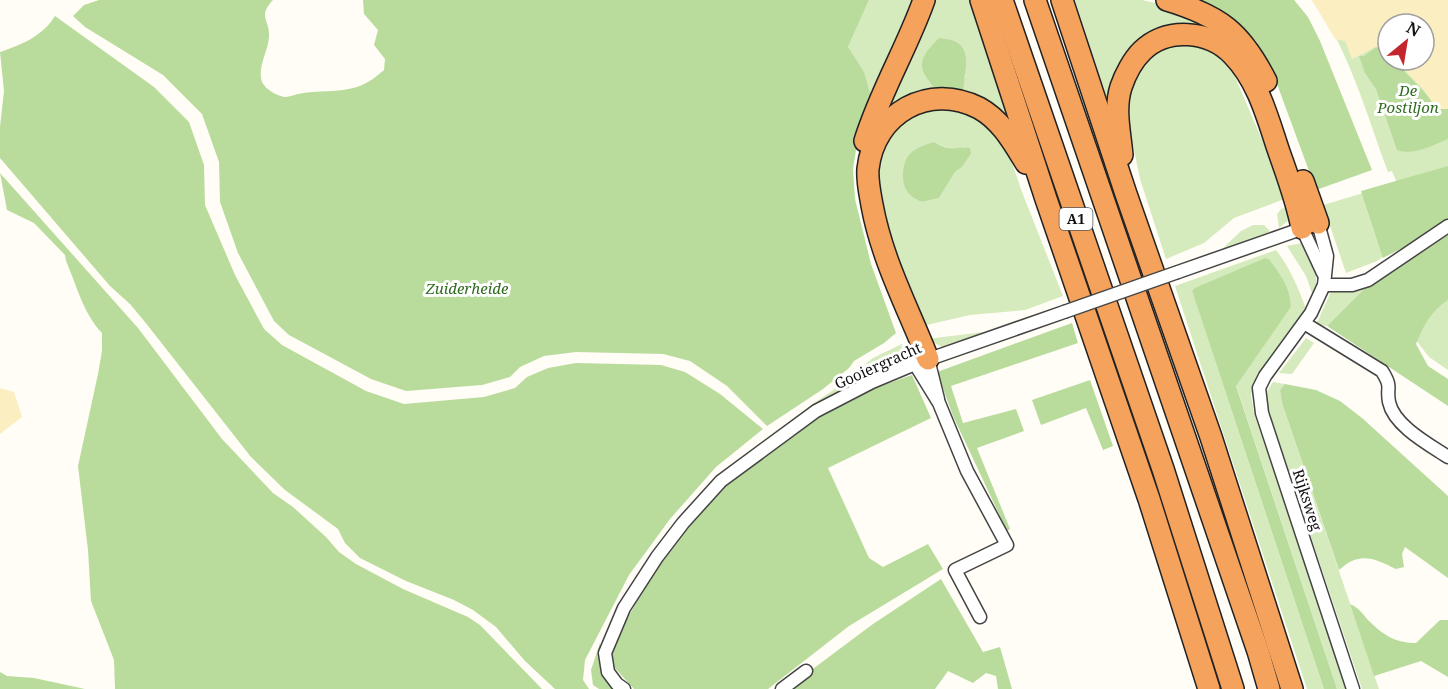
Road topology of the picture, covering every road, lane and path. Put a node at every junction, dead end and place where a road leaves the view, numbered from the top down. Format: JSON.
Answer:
{"nodes":[{"id":1,"x":924,"y":0,"type":"edge"},
{"id":2,"x":981,"y":0,"type":"edge"},
{"id":3,"x":1002,"y":0,"type":"edge"},
{"id":4,"x":1035,"y":0,"type":"edge"},
{"id":5,"x":1062,"y":0,"type":"edge"},
{"id":6,"x":1167,"y":0,"type":"edge"},
{"id":7,"x":1126,"y":194,"type":"junction"},
{"id":8,"x":1046,"y":199,"type":"junction"},
{"id":9,"x":1310,"y":225,"type":"junction"},
{"id":10,"x":1448,"y":226,"type":"edge"},
{"id":11,"x":1324,"y":281,"type":"junction"},
{"id":12,"x":1302,"y":326,"type":"junction"},
{"id":13,"x":922,"y":362,"type":"junction"},
{"id":14,"x":1448,"y":457,"type":"edge"},
{"id":15,"x":980,"y":617,"type":"dead end"},
{"id":16,"x":806,"y":671,"type":"dead end"},
{"id":17,"x":1291,"y":686,"type":"edge"},
{"id":18,"x":624,"y":689,"type":"edge"},
{"id":19,"x":782,"y":689,"type":"edge"},
{"id":20,"x":1209,"y":689,"type":"edge"},
{"id":21,"x":1233,"y":689,"type":"edge"},
{"id":22,"x":1269,"y":689,"type":"edge"},
{"id":23,"x":1353,"y":689,"type":"edge"}],
"edges":[{"from":1,"to":13,"type":"highway"},
{"from":2,"to":8,"type":"highway","number":"A1"},
{"from":3,"to":21,"type":"highway","number":"A1"},
{"from":4,"to":22,"type":"highway","number":"A1"},
{"from":5,"to":7,"type":"highway"},
{"from":6,"to":9,"type":"highway"},
{"from":7,"to":9,"type":"highway"},
{"from":7,"to":17,"type":"highway"},
{"from":8,"to":13,"type":"highway","number":"A1"},
{"from":8,"to":20,"type":"highway","number":"A1"},
{"from":9,"to":11,"type":"street"},
{"from":9,"to":13,"type":"street","name":"Gooiergracht","bridge":true},
{"from":10,"to":11,"type":"street"},
{"from":11,"to":12,"type":"street"},
{"from":12,"to":14,"type":"street"},
{"from":12,"to":23,"type":"street","name":"Rijksweg"},
{"from":13,"to":15,"type":"street"},
{"from":13,"to":18,"type":"street","name":"Gooiergracht"},
{"from":16,"to":19,"type":"street"}]}
